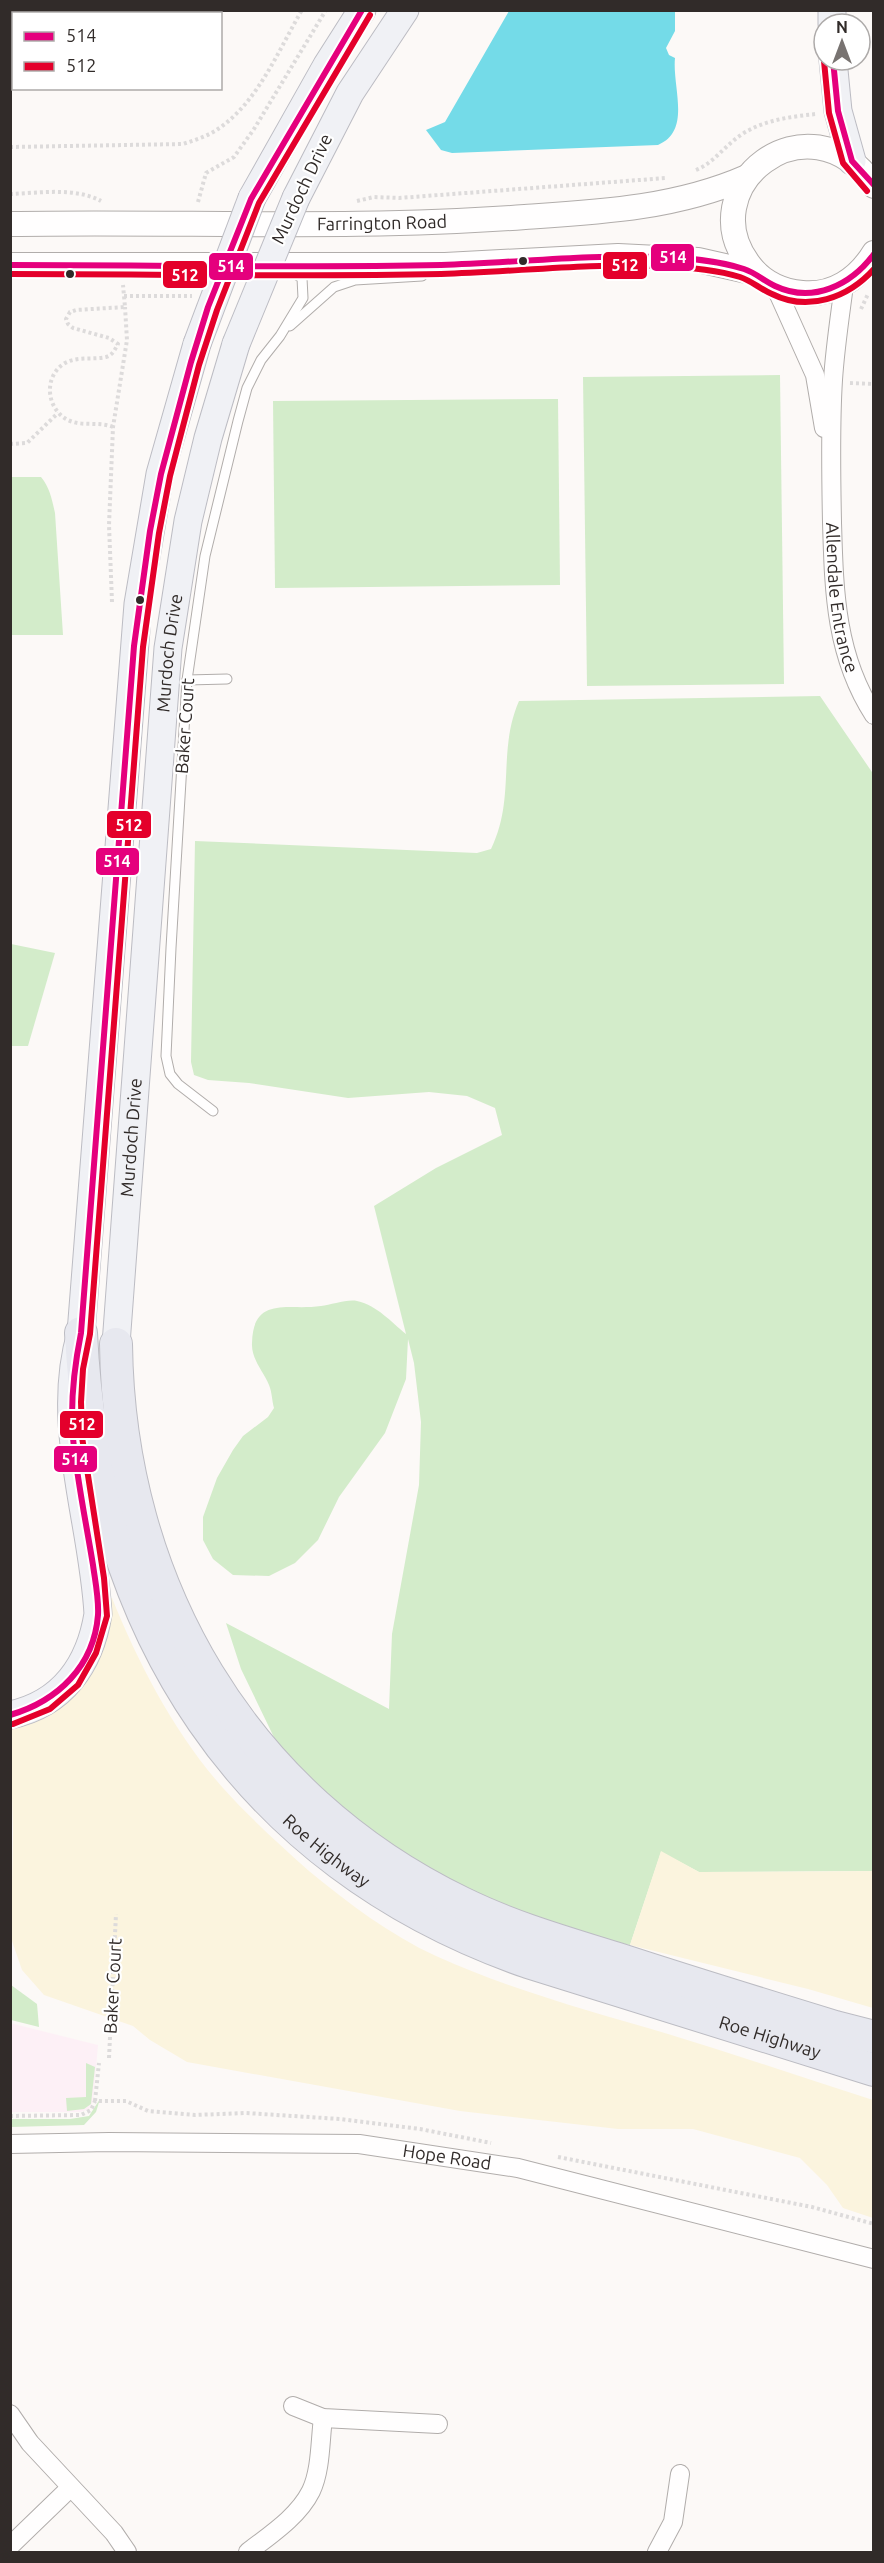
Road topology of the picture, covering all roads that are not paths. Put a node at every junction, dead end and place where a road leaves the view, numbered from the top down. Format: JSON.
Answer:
{"nodes":[{"id":1,"x":362,"y":10,"type":"edge"},
{"id":2,"x":405,"y":10,"type":"edge"},
{"id":3,"x":834,"y":72,"type":"edge"},
{"id":4,"x":866,"y":173,"type":"edge"},
{"id":5,"x":747,"y":177,"type":"junction"},
{"id":6,"x":10,"y":224,"type":"edge"},
{"id":7,"x":10,"y":249,"type":"edge"},
{"id":8,"x":550,"y":259,"type":"junction"},
{"id":9,"x":871,"y":259,"type":"edge"},
{"id":10,"x":10,"y":265,"type":"edge"},
{"id":11,"x":71,"y":265,"type":"junction"},
{"id":12,"x":279,"y":266,"type":"junction"},
{"id":13,"x":765,"y":280,"type":"junction"},
{"id":14,"x":844,"y":285,"type":"junction"},
{"id":15,"x":280,"y":336,"type":"junction"},
{"id":16,"x":831,"y":475,"type":"junction"},
{"id":17,"x":227,"y":679,"type":"dead end"},
{"id":18,"x":187,"y":680,"type":"junction"},
{"id":19,"x":873,"y":715,"type":"edge"},
{"id":20,"x":213,"y":1111,"type":"dead end"},
{"id":21,"x":81,"y":1333,"type":"junction"},
{"id":22,"x":116,"y":1344,"type":"joint"},
{"id":23,"x":10,"y":1715,"type":"edge"},
{"id":24,"x":873,"y":2039,"type":"edge"},
{"id":25,"x":873,"y":2070,"type":"edge"},
{"id":26,"x":10,"y":2144,"type":"edge"},
{"id":27,"x":873,"y":2259,"type":"edge"},
{"id":28,"x":293,"y":2406,"type":"dead end"},
{"id":29,"x":10,"y":2414,"type":"edge"},
{"id":30,"x":323,"y":2418,"type":"junction"},
{"id":31,"x":438,"y":2424,"type":"dead end"},
{"id":32,"x":680,"y":2474,"type":"dead end"},
{"id":33,"x":70,"y":2488,"type":"junction"},
{"id":34,"x":10,"y":2546,"type":"edge"},
{"id":35,"x":127,"y":2553,"type":"edge"},
{"id":36,"x":248,"y":2553,"type":"edge"},
{"id":37,"x":657,"y":2553,"type":"edge"}],
"edges":[{"from":1,"to":21,"type":"main road","name":"Murdoch Drive","bridge":true},
{"from":2,"to":22,"type":"main road","name":"Murdoch Drive","bridge":true},
{"from":3,"to":4,"type":"main road"},
{"from":4,"to":5,"type":"main road"},
{"from":5,"to":6,"type":"main road","name":"Farrington Road"},
{"from":5,"to":13,"type":"main road"},
{"from":7,"to":11,"type":"main road"},
{"from":8,"to":12,"type":"main road"},
{"from":8,"to":13,"type":"main road"},
{"from":8,"to":15,"type":"lane"},
{"from":9,"to":14,"type":"main road"},
{"from":10,"to":11,"type":"main road"},
{"from":11,"to":12,"type":"main road"},
{"from":12,"to":15,"type":"lane"},
{"from":13,"to":14,"type":"main road"},
{"from":13,"to":16,"type":"street","name":"Allendale Entrance"},
{"from":14,"to":16,"type":"street","name":"Allendale Entrance"},
{"from":15,"to":18,"type":"lane","name":"Baker Court"},
{"from":16,"to":19,"type":"street","name":"Allendale Entrance"},
{"from":17,"to":18,"type":"lane"},
{"from":18,"to":20,"type":"lane","name":"Baker Court"},
{"from":21,"to":23,"type":"main road","name":"Murdoch Drive"},
{"from":21,"to":25,"type":"highway","name":"Roe Highway"},
{"from":22,"to":24,"type":"highway","name":"Roe Highway"},
{"from":26,"to":27,"type":"street","name":"Hope Road"},
{"from":28,"to":30,"type":"street"},
{"from":29,"to":33,"type":"street"},
{"from":30,"to":31,"type":"street"},
{"from":30,"to":36,"type":"street"},
{"from":32,"to":37,"type":"street"},
{"from":33,"to":34,"type":"street"},
{"from":33,"to":35,"type":"street"}]}
